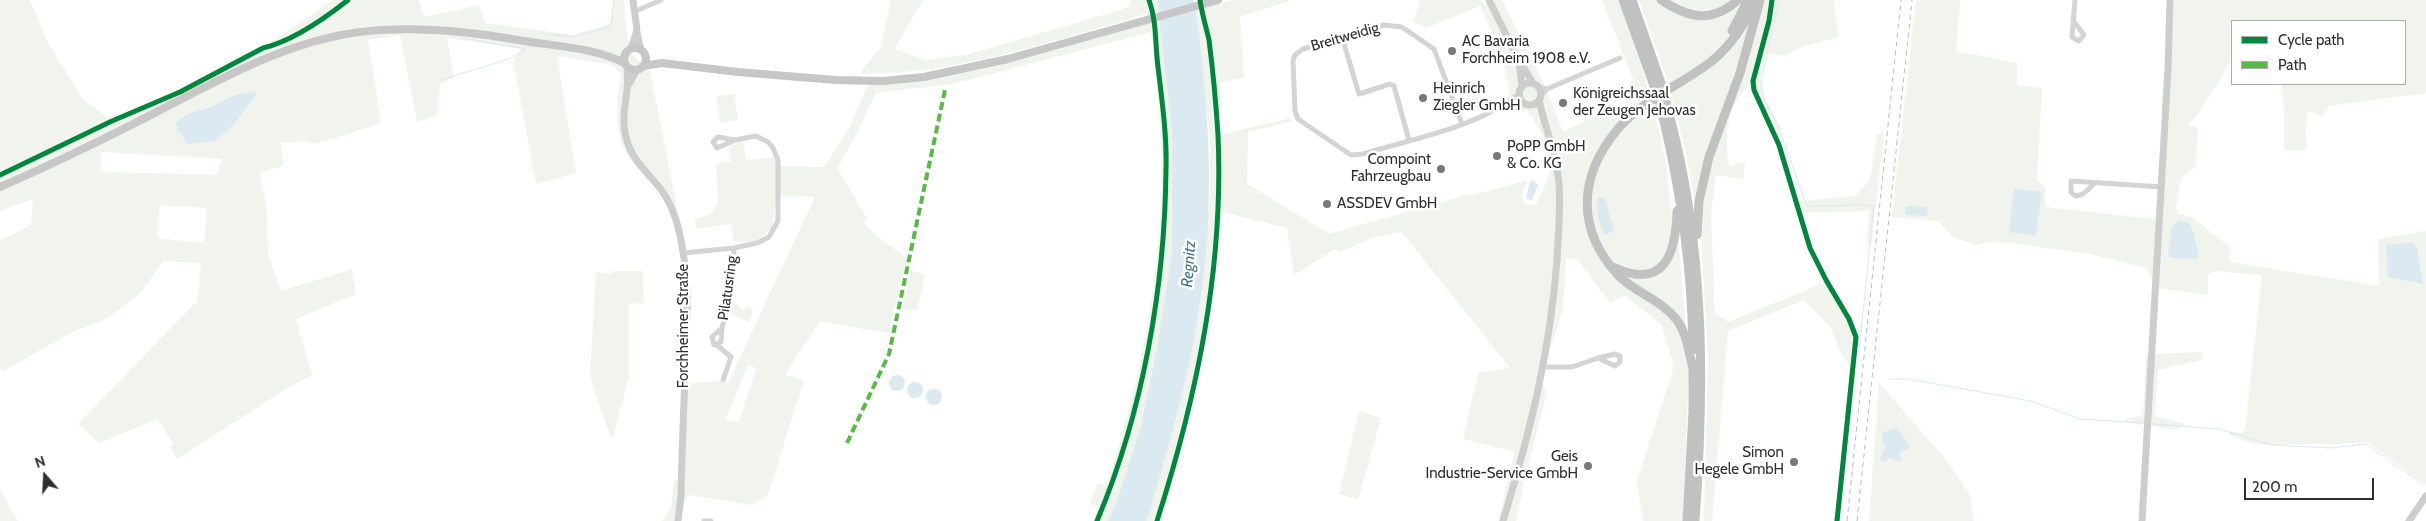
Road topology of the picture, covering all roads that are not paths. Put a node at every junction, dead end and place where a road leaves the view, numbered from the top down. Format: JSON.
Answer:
{"nodes":[{"id":1,"x":633,"y":0,"type":"edge"},
{"id":2,"x":661,"y":0,"type":"edge"},
{"id":3,"x":1218,"y":0,"type":"edge"},
{"id":4,"x":1483,"y":0,"type":"edge"},
{"id":5,"x":1489,"y":0,"type":"edge"},
{"id":6,"x":1623,"y":0,"type":"edge"},
{"id":7,"x":1632,"y":0,"type":"edge"},
{"id":8,"x":1661,"y":0,"type":"edge"},
{"id":9,"x":1738,"y":0,"type":"edge"},
{"id":10,"x":1748,"y":0,"type":"edge"},
{"id":11,"x":1755,"y":0,"type":"edge"},
{"id":12,"x":1760,"y":0,"type":"edge"},
{"id":13,"x":1772,"y":0,"type":"edge"},
{"id":14,"x":2074,"y":0,"type":"edge"},
{"id":15,"x":2170,"y":0,"type":"edge"},
{"id":16,"x":636,"y":11,"type":"junction"},
{"id":17,"x":1497,"y":18,"type":"junction"},
{"id":18,"x":2074,"y":20,"type":"dead end"},
{"id":19,"x":636,"y":30,"type":"junction"},
{"id":20,"x":1342,"y":38,"type":"junction"},
{"id":21,"x":628,"y":51,"type":"junction"},
{"id":22,"x":643,"y":53,"type":"junction"},
{"id":23,"x":605,"y":55,"type":"junction"},
{"id":24,"x":1620,"y":58,"type":"dead end"},
{"id":25,"x":1519,"y":61,"type":"junction"},
{"id":26,"x":662,"y":63,"type":"junction"},
{"id":27,"x":626,"y":65,"type":"junction"},
{"id":28,"x":640,"y":68,"type":"junction"},
{"id":29,"x":1683,"y":80,"type":"junction"},
{"id":30,"x":1657,"y":84,"type":"junction"},
{"id":31,"x":1536,"y":85,"type":"junction"},
{"id":32,"x":628,"y":86,"type":"junction"},
{"id":33,"x":1547,"y":89,"type":"junction"},
{"id":34,"x":1521,"y":90,"type":"junction"},
{"id":35,"x":1540,"y":98,"type":"junction"},
{"id":36,"x":1525,"y":103,"type":"junction"},
{"id":37,"x":1506,"y":104,"type":"junction"},
{"id":38,"x":1665,"y":111,"type":"junction"},
{"id":39,"x":1544,"y":120,"type":"junction"},
{"id":40,"x":1462,"y":124,"type":"junction"},
{"id":41,"x":735,"y":140,"type":"dead end"},
{"id":42,"x":1409,"y":140,"type":"junction"},
{"id":43,"x":2095,"y":183,"type":"junction"},
{"id":44,"x":2162,"y":186,"type":"junction"},
{"id":45,"x":0,"y":187,"type":"edge"},
{"id":46,"x":1679,"y":191,"type":"junction"},
{"id":47,"x":734,"y":248,"type":"junction"},
{"id":48,"x":683,"y":253,"type":"junction"},
{"id":49,"x":1696,"y":259,"type":"junction"},
{"id":50,"x":1613,"y":267,"type":"junction"},
{"id":51,"x":722,"y":328,"type":"junction"},
{"id":52,"x":718,"y":345,"type":"junction"},
{"id":53,"x":1598,"y":358,"type":"dead end"},
{"id":54,"x":1544,"y":367,"type":"junction"},
{"id":55,"x":1693,"y":369,"type":"junction"},
{"id":56,"x":723,"y":380,"type":"dead end"},
{"id":57,"x":2426,"y":496,"type":"edge"},
{"id":58,"x":678,"y":521,"type":"edge"},
{"id":59,"x":704,"y":521,"type":"edge"},
{"id":60,"x":711,"y":521,"type":"edge"},
{"id":61,"x":1503,"y":521,"type":"edge"},
{"id":62,"x":1687,"y":521,"type":"edge"},
{"id":63,"x":1695,"y":521,"type":"edge"},
{"id":64,"x":1837,"y":521,"type":"edge"},
{"id":65,"x":2142,"y":521,"type":"edge"},
{"id":66,"x":2409,"y":521,"type":"edge"}],
"edges":[{"from":1,"to":16,"type":"main road"},
{"from":2,"to":16,"type":"street"},
{"from":3,"to":26,"type":"main road"},
{"from":4,"to":17,"type":"main road"},
{"from":5,"to":17,"type":"main road"},
{"from":6,"to":30,"type":"highway"},
{"from":7,"to":30,"type":"highway"},
{"from":8,"to":9,"type":"highway"},
{"from":10,"to":29,"type":"highway"},
{"from":11,"to":29,"type":"highway"},
{"from":12,"to":49,"type":"highway"},
{"from":13,"to":64,"type":"street"},
{"from":14,"to":18,"type":"street"},
{"from":15,"to":44,"type":"main road"},
{"from":16,"to":19,"type":"main road"},
{"from":17,"to":25,"type":"main road"},
{"from":19,"to":21,"type":"main road"},
{"from":19,"to":22,"type":"main road"},
{"from":20,"to":40,"type":"street","name":"Breitweidig"},
{"from":20,"to":42,"type":"street"},
{"from":20,"to":42,"type":"street","name":"Breitweidig"},
{"from":21,"to":22,"type":"main road"},
{"from":21,"to":23,"type":"main road"},
{"from":21,"to":27,"type":"main road"},
{"from":22,"to":26,"type":"main road"},
{"from":22,"to":28,"type":"main road"},
{"from":23,"to":27,"type":"main road"},
{"from":23,"to":45,"type":"main road"},
{"from":24,"to":33,"type":"street"},
{"from":25,"to":31,"type":"main road"},
{"from":25,"to":34,"type":"main road"},
{"from":26,"to":28,"type":"main road"},
{"from":27,"to":28,"type":"main road"},
{"from":27,"to":32,"type":"main road"},
{"from":28,"to":32,"type":"main road"},
{"from":29,"to":50,"type":"highway"},
{"from":30,"to":38,"type":"highway","bridge":true},
{"from":31,"to":33,"type":"street"},
{"from":31,"to":34,"type":"main road"},
{"from":31,"to":35,"type":"main road"},
{"from":32,"to":48,"type":"main road","name":"Forchheimer Straße"},
{"from":33,"to":35,"type":"street"},
{"from":34,"to":36,"type":"main road"},
{"from":34,"to":37,"type":"street","name":"Breitweidig"},
{"from":35,"to":36,"type":"main road"},
{"from":35,"to":39,"type":"main road"},
{"from":36,"to":37,"type":"street","name":"Breitweidig"},
{"from":36,"to":39,"type":"main road"},
{"from":37,"to":40,"type":"street","name":"Breitweidig"},
{"from":38,"to":46,"type":"highway"},
{"from":38,"to":49,"type":"highway"},
{"from":39,"to":54,"type":"main road"},
{"from":40,"to":42,"type":"street","name":"Breitweidig"},
{"from":41,"to":47,"type":"street","name":"Pilatusring"},
{"from":43,"to":43,"type":"street"},
{"from":43,"to":44,"type":"street"},
{"from":44,"to":65,"type":"main road"},
{"from":46,"to":50,"type":"highway"},
{"from":46,"to":55,"type":"highway"},
{"from":47,"to":48,"type":"street","name":"Pilatusring"},
{"from":47,"to":51,"type":"street","name":"Pilatusring"},
{"from":48,"to":58,"type":"main road","name":"Forchheimer Straße"},
{"from":49,"to":63,"type":"highway"},
{"from":50,"to":55,"type":"highway"},
{"from":51,"to":52,"type":"street","name":"Pilatusring"},
{"from":51,"to":52,"type":"street","name":"Pilatusring"},
{"from":52,"to":56,"type":"street"},
{"from":53,"to":54,"type":"street"},
{"from":54,"to":61,"type":"main road"},
{"from":55,"to":62,"type":"highway"},
{"from":57,"to":66,"type":"main road"},
{"from":59,"to":60,"type":"street"}]}
